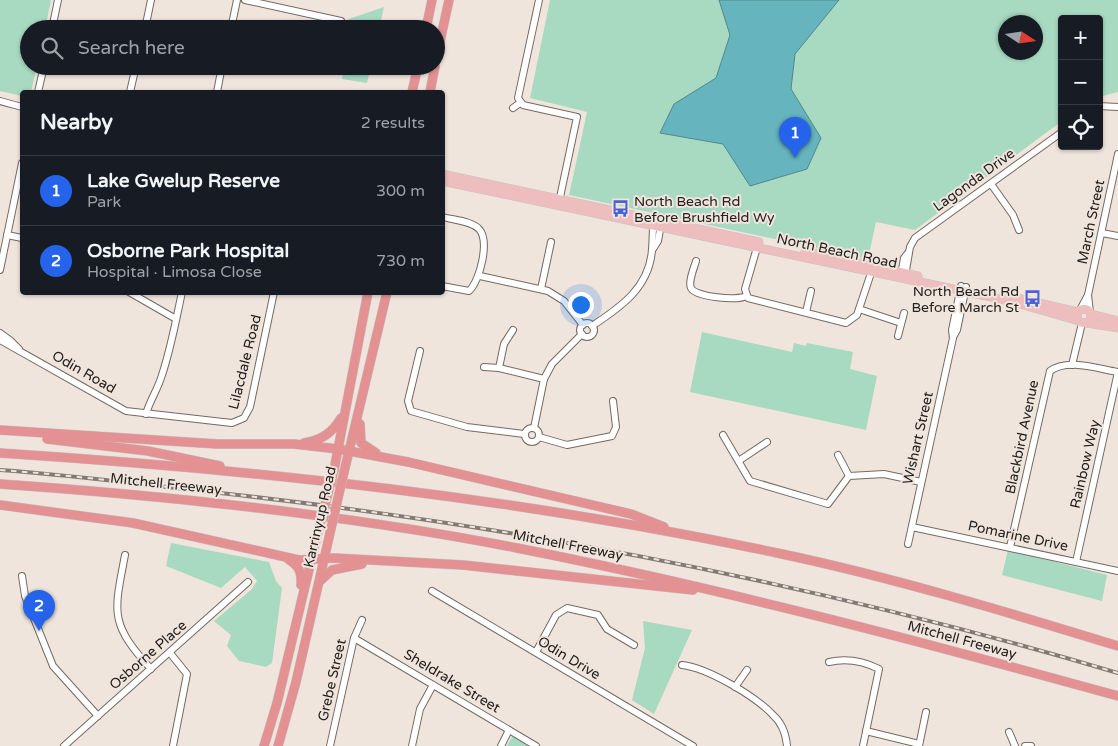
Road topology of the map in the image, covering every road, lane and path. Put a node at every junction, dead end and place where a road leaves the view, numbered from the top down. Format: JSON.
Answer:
{"nodes":[{"id":1,"x":58,"y":0,"type":"edge"},
{"id":2,"x":151,"y":0,"type":"edge"},
{"id":3,"x":237,"y":0,"type":"edge"},
{"id":4,"x":245,"y":0,"type":"edge"},
{"id":5,"x":432,"y":0,"type":"edge"},
{"id":6,"x":449,"y":0,"type":"edge"},
{"id":7,"x":539,"y":0,"type":"edge"},
{"id":8,"x":54,"y":20,"type":"edge"},
{"id":9,"x":147,"y":20,"type":"edge"},
{"id":10,"x":232,"y":20,"type":"edge"},
{"id":11,"x":336,"y":20,"type":"edge"},
{"id":12,"x":428,"y":20,"type":"edge"},
{"id":13,"x":445,"y":20,"type":"edge"},
{"id":14,"x":42,"y":75,"type":"edge"},
{"id":15,"x":134,"y":75,"type":"edge"},
{"id":16,"x":220,"y":75,"type":"edge"},
{"id":17,"x":416,"y":75,"type":"edge"},
{"id":18,"x":433,"y":75,"type":"edge"},
{"id":19,"x":38,"y":90,"type":"edge"},
{"id":20,"x":130,"y":90,"type":"edge"},
{"id":21,"x":217,"y":90,"type":"edge"},
{"id":22,"x":412,"y":90,"type":"edge"},
{"id":23,"x":430,"y":90,"type":"edge"},
{"id":24,"x":0,"y":101,"type":"edge"},
{"id":25,"x":520,"y":103,"type":"junction"},
{"id":26,"x":20,"y":106,"type":"edge"},
{"id":27,"x":1103,"y":106,"type":"edge"},
{"id":28,"x":1118,"y":107,"type":"edge"},
{"id":29,"x":513,"y":108,"type":"dead end"},
{"id":30,"x":1058,"y":135,"type":"edge"},
{"id":31,"x":1118,"y":154,"type":"edge"},
{"id":32,"x":20,"y":172,"type":"edge"},
{"id":33,"x":445,"y":175,"type":"edge"},
{"id":34,"x":445,"y":182,"type":"edge"},
{"id":35,"x":991,"y":184,"type":"junction"},
{"id":36,"x":559,"y":202,"type":"junction"},
{"id":37,"x":445,"y":217,"type":"edge"},
{"id":38,"x":658,"y":223,"type":"junction"},
{"id":39,"x":1019,"y":230,"type":"dead end"},
{"id":40,"x":1102,"y":233,"type":"junction"},
{"id":41,"x":7,"y":235,"type":"junction"},
{"id":42,"x":1118,"y":236,"type":"edge"},
{"id":43,"x":20,"y":238,"type":"edge"},
{"id":44,"x":551,"y":242,"type":"dead end"},
{"id":45,"x":756,"y":244,"type":"junction"},
{"id":46,"x":696,"y":261,"type":"dead end"},
{"id":47,"x":873,"y":269,"type":"junction"},
{"id":48,"x":0,"y":270,"type":"edge"},
{"id":49,"x":903,"y":275,"type":"junction"},
{"id":50,"x":480,"y":276,"type":"junction"},
{"id":51,"x":445,"y":287,"type":"edge"},
{"id":52,"x":541,"y":289,"type":"junction"},
{"id":53,"x":963,"y":289,"type":"junction"},
{"id":54,"x":811,"y":291,"type":"dead end"},
{"id":55,"x":134,"y":295,"type":"edge"},
{"id":56,"x":181,"y":295,"type":"edge"},
{"id":57,"x":273,"y":295,"type":"edge"},
{"id":58,"x":367,"y":295,"type":"edge"},
{"id":59,"x":386,"y":295,"type":"edge"},
{"id":60,"x":1088,"y":295,"type":"junction"},
{"id":61,"x":746,"y":296,"type":"junction"},
{"id":62,"x":859,"y":309,"type":"junction"},
{"id":63,"x":1079,"y":311,"type":"junction"},
{"id":64,"x":806,"y":312,"type":"junction"},
{"id":65,"x":904,"y":313,"type":"dead end"},
{"id":66,"x":1091,"y":313,"type":"junction"},
{"id":67,"x":176,"y":319,"type":"junction"},
{"id":68,"x":1118,"y":321,"type":"edge"},
{"id":69,"x":1083,"y":322,"type":"junction"},
{"id":70,"x":901,"y":323,"type":"junction"},
{"id":71,"x":583,"y":325,"type":"junction"},
{"id":72,"x":592,"y":326,"type":"junction"},
{"id":73,"x":1118,"y":328,"type":"edge"},
{"id":74,"x":513,"y":330,"type":"dead end"},
{"id":75,"x":0,"y":334,"type":"edge"},
{"id":76,"x":582,"y":334,"type":"junction"},
{"id":77,"x":898,"y":336,"type":"dead end"},
{"id":78,"x":0,"y":340,"type":"edge"},
{"id":79,"x":19,"y":350,"type":"junction"},
{"id":80,"x":420,"y":351,"type":"dead end"},
{"id":81,"x":355,"y":358,"type":"junction"},
{"id":82,"x":372,"y":361,"type":"junction"},
{"id":83,"x":1072,"y":365,"type":"junction"},
{"id":84,"x":484,"y":367,"type":"dead end"},
{"id":85,"x":499,"y":368,"type":"junction"},
{"id":86,"x":1118,"y":372,"type":"edge"},
{"id":87,"x":544,"y":379,"type":"junction"},
{"id":88,"x":364,"y":394,"type":"junction"},
{"id":89,"x":613,"y":401,"type":"dead end"},
{"id":90,"x":345,"y":413,"type":"junction"},
{"id":91,"x":136,"y":414,"type":"joint"},
{"id":92,"x":146,"y":414,"type":"junction"},
{"id":93,"x":534,"y":428,"type":"junction"},
{"id":94,"x":0,"y":431,"type":"edge"},
{"id":95,"x":524,"y":434,"type":"junction"},
{"id":96,"x":723,"y":435,"type":"dead end"},
{"id":97,"x":539,"y":437,"type":"junction"},
{"id":98,"x":767,"y":442,"type":"dead end"},
{"id":99,"x":294,"y":444,"type":"junction"},
{"id":100,"x":338,"y":449,"type":"junction"},
{"id":101,"x":349,"y":451,"type":"junction"},
{"id":102,"x":0,"y":453,"type":"edge"},
{"id":103,"x":838,"y":455,"type":"dead end"},
{"id":104,"x":740,"y":460,"type":"junction"},
{"id":105,"x":408,"y":462,"type":"junction"},
{"id":106,"x":247,"y":473,"type":"junction"},
{"id":107,"x":849,"y":476,"type":"junction"},
{"id":108,"x":921,"y":482,"type":"junction"},
{"id":109,"x":0,"y":484,"type":"edge"},
{"id":110,"x":0,"y":505,"type":"edge"},
{"id":111,"x":912,"y":527,"type":"junction"},
{"id":112,"x":682,"y":534,"type":"junction"},
{"id":113,"x":908,"y":544,"type":"dead end"},
{"id":114,"x":1010,"y":547,"type":"junction"},
{"id":115,"x":125,"y":555,"type":"dead end"},
{"id":116,"x":281,"y":556,"type":"junction"},
{"id":117,"x":324,"y":558,"type":"junction"},
{"id":118,"x":310,"y":560,"type":"junction"},
{"id":119,"x":382,"y":562,"type":"junction"},
{"id":120,"x":1076,"y":562,"type":"junction"},
{"id":121,"x":1118,"y":571,"type":"edge"},
{"id":122,"x":22,"y":576,"type":"dead end"},
{"id":123,"x":248,"y":582,"type":"dead end"},
{"id":124,"x":320,"y":582,"type":"junction"},
{"id":125,"x":432,"y":591,"type":"dead end"},
{"id":126,"x":730,"y":594,"type":"junction"},
{"id":127,"x":299,"y":612,"type":"junction"},
{"id":128,"x":362,"y":620,"type":"dead end"},
{"id":129,"x":354,"y":638,"type":"junction"},
{"id":130,"x":634,"y":645,"type":"dead end"},
{"id":131,"x":1118,"y":646,"type":"edge"},
{"id":132,"x":536,"y":652,"type":"junction"},
{"id":133,"x":170,"y":653,"type":"junction"},
{"id":134,"x":829,"y":662,"type":"dead end"},
{"id":135,"x":682,"y":664,"type":"dead end"},
{"id":136,"x":151,"y":669,"type":"junction"},
{"id":137,"x":747,"y":670,"type":"dead end"},
{"id":138,"x":433,"y":685,"type":"junction"},
{"id":139,"x":735,"y":687,"type":"junction"},
{"id":140,"x":1118,"y":696,"type":"edge"},
{"id":141,"x":926,"y":712,"type":"dead end"},
{"id":142,"x":98,"y":716,"type":"junction"},
{"id":143,"x":509,"y":730,"type":"junction"},
{"id":144,"x":866,"y":731,"type":"junction"},
{"id":145,"x":1009,"y":732,"type":"dead end"},
{"id":146,"x":279,"y":743,"type":"edge"},
{"id":147,"x":919,"y":745,"type":"edge"},
{"id":148,"x":64,"y":746,"type":"edge"},
{"id":149,"x":173,"y":746,"type":"edge"},
{"id":150,"x":265,"y":746,"type":"edge"},
{"id":151,"x":330,"y":746,"type":"edge"},
{"id":152,"x":412,"y":746,"type":"edge"},
{"id":153,"x":501,"y":746,"type":"edge"},
{"id":154,"x":536,"y":746,"type":"edge"},
{"id":155,"x":694,"y":746,"type":"edge"},
{"id":156,"x":787,"y":746,"type":"edge"},
{"id":157,"x":863,"y":746,"type":"edge"},
{"id":158,"x":1014,"y":746,"type":"edge"},
{"id":159,"x":1025,"y":746,"type":"edge"},
{"id":160,"x":1031,"y":746,"type":"edge"}],
"edges":[{"from":1,"to":8,"type":"street"},
{"from":2,"to":9,"type":"street"},
{"from":3,"to":10,"type":"street"},
{"from":4,"to":11,"type":"street"},
{"from":5,"to":12,"type":"highway"},
{"from":6,"to":13,"type":"highway"},
{"from":7,"to":25,"type":"street"},
{"from":14,"to":19,"type":"street"},
{"from":15,"to":20,"type":"street"},
{"from":16,"to":21,"type":"street"},
{"from":17,"to":22,"type":"highway"},
{"from":18,"to":23,"type":"highway"},
{"from":24,"to":26,"type":"street"},
{"from":25,"to":29,"type":"street"},
{"from":25,"to":36,"type":"street"},
{"from":27,"to":28,"type":"street"},
{"from":30,"to":35,"type":"street","name":"Lagonda Drive"},
{"from":31,"to":40,"type":"street","name":"March Street"},
{"from":32,"to":41,"type":"street"},
{"from":33,"to":36,"type":"main road","name":"North Beach Road"},
{"from":34,"to":36,"type":"main road","name":"North Beach Road"},
{"from":35,"to":39,"type":"street"},
{"from":35,"to":49,"type":"street","name":"Lagonda Drive"},
{"from":36,"to":38,"type":"main road","name":"North Beach Road"},
{"from":37,"to":50,"type":"street"},
{"from":38,"to":45,"type":"main road","name":"North Beach Road"},
{"from":38,"to":72,"type":"street"},
{"from":40,"to":42,"type":"street"},
{"from":40,"to":60,"type":"street","name":"March Street"},
{"from":41,"to":43,"type":"street"},
{"from":41,"to":48,"type":"street"},
{"from":44,"to":52,"type":"street"},
{"from":45,"to":47,"type":"main road","name":"North Beach Road"},
{"from":45,"to":61,"type":"street"},
{"from":46,"to":61,"type":"street"},
{"from":47,"to":49,"type":"main road","name":"North Beach Road"},
{"from":47,"to":62,"type":"street"},
{"from":49,"to":53,"type":"main road","name":"North Beach Road"},
{"from":50,"to":51,"type":"street"},
{"from":50,"to":52,"type":"street"},
{"from":52,"to":71,"type":"street"},
{"from":53,"to":63,"type":"main road","name":"North Beach Road"},
{"from":53,"to":69,"type":"main road","name":"North Beach Road"},
{"from":53,"to":108,"type":"street","name":"Wishart Street"},
{"from":54,"to":64,"type":"street"},
{"from":55,"to":67,"type":"street"},
{"from":56,"to":67,"type":"street"},
{"from":57,"to":92,"type":"street","name":"Lilacdale Road"},
{"from":58,"to":81,"type":"highway","name":"Karrinyup Road"},
{"from":59,"to":82,"type":"highway","name":"Karrinyup Road"},
{"from":60,"to":63,"type":"street","name":"March Street"},
{"from":60,"to":66,"type":"street","name":"March Street"},
{"from":61,"to":64,"type":"street"},
{"from":62,"to":64,"type":"street"},
{"from":62,"to":70,"type":"street"},
{"from":63,"to":66,"type":"main road","name":"North Beach Road"},
{"from":63,"to":69,"type":"main road"},
{"from":65,"to":70,"type":"street"},
{"from":66,"to":68,"type":"main road"},
{"from":66,"to":69,"type":"main road"},
{"from":67,"to":92,"type":"street"},
{"from":69,"to":73,"type":"main road","name":"North Beach Road"},
{"from":69,"to":83,"type":"street"},
{"from":70,"to":77,"type":"street"},
{"from":71,"to":72,"type":"street"},
{"from":71,"to":76,"type":"street"},
{"from":72,"to":76,"type":"street"},
{"from":74,"to":85,"type":"street"},
{"from":75,"to":79,"type":"street","name":"Odin Road"},
{"from":76,"to":87,"type":"street"},
{"from":78,"to":79,"type":"street","name":"Odin Road"},
{"from":79,"to":91,"type":"street","name":"Odin Road"},
{"from":80,"to":95,"type":"street"},
{"from":81,"to":82,"type":"highway"},
{"from":81,"to":90,"type":"highway","name":"Karrinyup Road"},
{"from":82,"to":88,"type":"highway","name":"Karrinyup Road"},
{"from":83,"to":86,"type":"street","name":"Blackbird Avenue"},
{"from":83,"to":114,"type":"street","name":"Blackbird Avenue"},
{"from":84,"to":85,"type":"street"},
{"from":85,"to":87,"type":"street"},
{"from":86,"to":120,"type":"street","name":"Rainbow Way"},
{"from":87,"to":93,"type":"street"},
{"from":88,"to":101,"type":"highway","name":"Karrinyup Road"},
{"from":88,"to":105,"type":"highway"},
{"from":89,"to":97,"type":"street"},
{"from":90,"to":99,"type":"highway"},
{"from":90,"to":100,"type":"highway","name":"Karrinyup Road"},
{"from":91,"to":92,"type":"street","name":"Lilacdale Road"},
{"from":93,"to":95,"type":"street"},
{"from":93,"to":97,"type":"street"},
{"from":94,"to":99,"type":"highway"},
{"from":94,"to":106,"type":"highway"},
{"from":95,"to":97,"type":"street"},
{"from":96,"to":104,"type":"street"},
{"from":98,"to":104,"type":"street"},
{"from":99,"to":100,"type":"highway"},
{"from":100,"to":101,"type":"highway"},
{"from":100,"to":118,"type":"highway","name":"Karrinyup Road","bridge":true},
{"from":101,"to":105,"type":"highway"},
{"from":101,"to":117,"type":"highway","name":"Karrinyup Road","bridge":true},
{"from":102,"to":106,"type":"highway","name":"Mitchell Freeway"},
{"from":103,"to":107,"type":"street"},
{"from":104,"to":107,"type":"street"},
{"from":105,"to":112,"type":"highway"},
{"from":106,"to":112,"type":"highway","name":"Mitchell Freeway"},
{"from":107,"to":108,"type":"street"},
{"from":108,"to":111,"type":"street","name":"Wishart Street"},
{"from":109,"to":126,"type":"highway","name":"Mitchell Freeway"},
{"from":110,"to":116,"type":"highway"},
{"from":111,"to":113,"type":"street","name":"Wishart Street"},
{"from":111,"to":114,"type":"street","name":"Pomarine Drive"},
{"from":112,"to":131,"type":"highway","name":"Mitchell Freeway"},
{"from":114,"to":120,"type":"street","name":"Pomarine Drive"},
{"from":115,"to":136,"type":"street"},
{"from":116,"to":118,"type":"highway"},
{"from":116,"to":127,"type":"highway"},
{"from":117,"to":118,"type":"highway"},
{"from":117,"to":119,"type":"highway"},
{"from":117,"to":124,"type":"highway","name":"Karrinyup Road"},
{"from":118,"to":127,"type":"highway","name":"Karrinyup Road"},
{"from":119,"to":124,"type":"highway"},
{"from":119,"to":126,"type":"highway"},
{"from":120,"to":121,"type":"street","name":"Pomarine Drive"},
{"from":122,"to":142,"type":"street"},
{"from":123,"to":133,"type":"street","name":"Osborne Place"},
{"from":124,"to":146,"type":"highway","name":"Karrinyup Road"},
{"from":125,"to":132,"type":"street","name":"Odin Drive"},
{"from":126,"to":140,"type":"highway","name":"Mitchell Freeway"},
{"from":127,"to":150,"type":"highway","name":"Karrinyup Road"},
{"from":128,"to":129,"type":"street","name":"Grebe Street"},
{"from":129,"to":138,"type":"street","name":"Sheldrake Street"},
{"from":129,"to":151,"type":"street","name":"Grebe Street"},
{"from":130,"to":132,"type":"street"},
{"from":132,"to":155,"type":"street","name":"Odin Drive"},
{"from":133,"to":136,"type":"street","name":"Osborne Place"},
{"from":133,"to":149,"type":"street"},
{"from":134,"to":144,"type":"street"},
{"from":135,"to":139,"type":"street"},
{"from":136,"to":142,"type":"street","name":"Osborne Place"},
{"from":137,"to":139,"type":"street"},
{"from":138,"to":143,"type":"street","name":"Sheldrake Street"},
{"from":138,"to":152,"type":"street"},
{"from":139,"to":156,"type":"street"},
{"from":141,"to":147,"type":"street"},
{"from":142,"to":148,"type":"street","name":"Osborne Place"},
{"from":143,"to":153,"type":"street"},
{"from":143,"to":154,"type":"street","name":"Sheldrake Street"},
{"from":144,"to":147,"type":"street"},
{"from":144,"to":157,"type":"street"},
{"from":145,"to":158,"type":"street"},
{"from":146,"to":150,"type":"highway"},
{"from":159,"to":160,"type":"street"}]}
